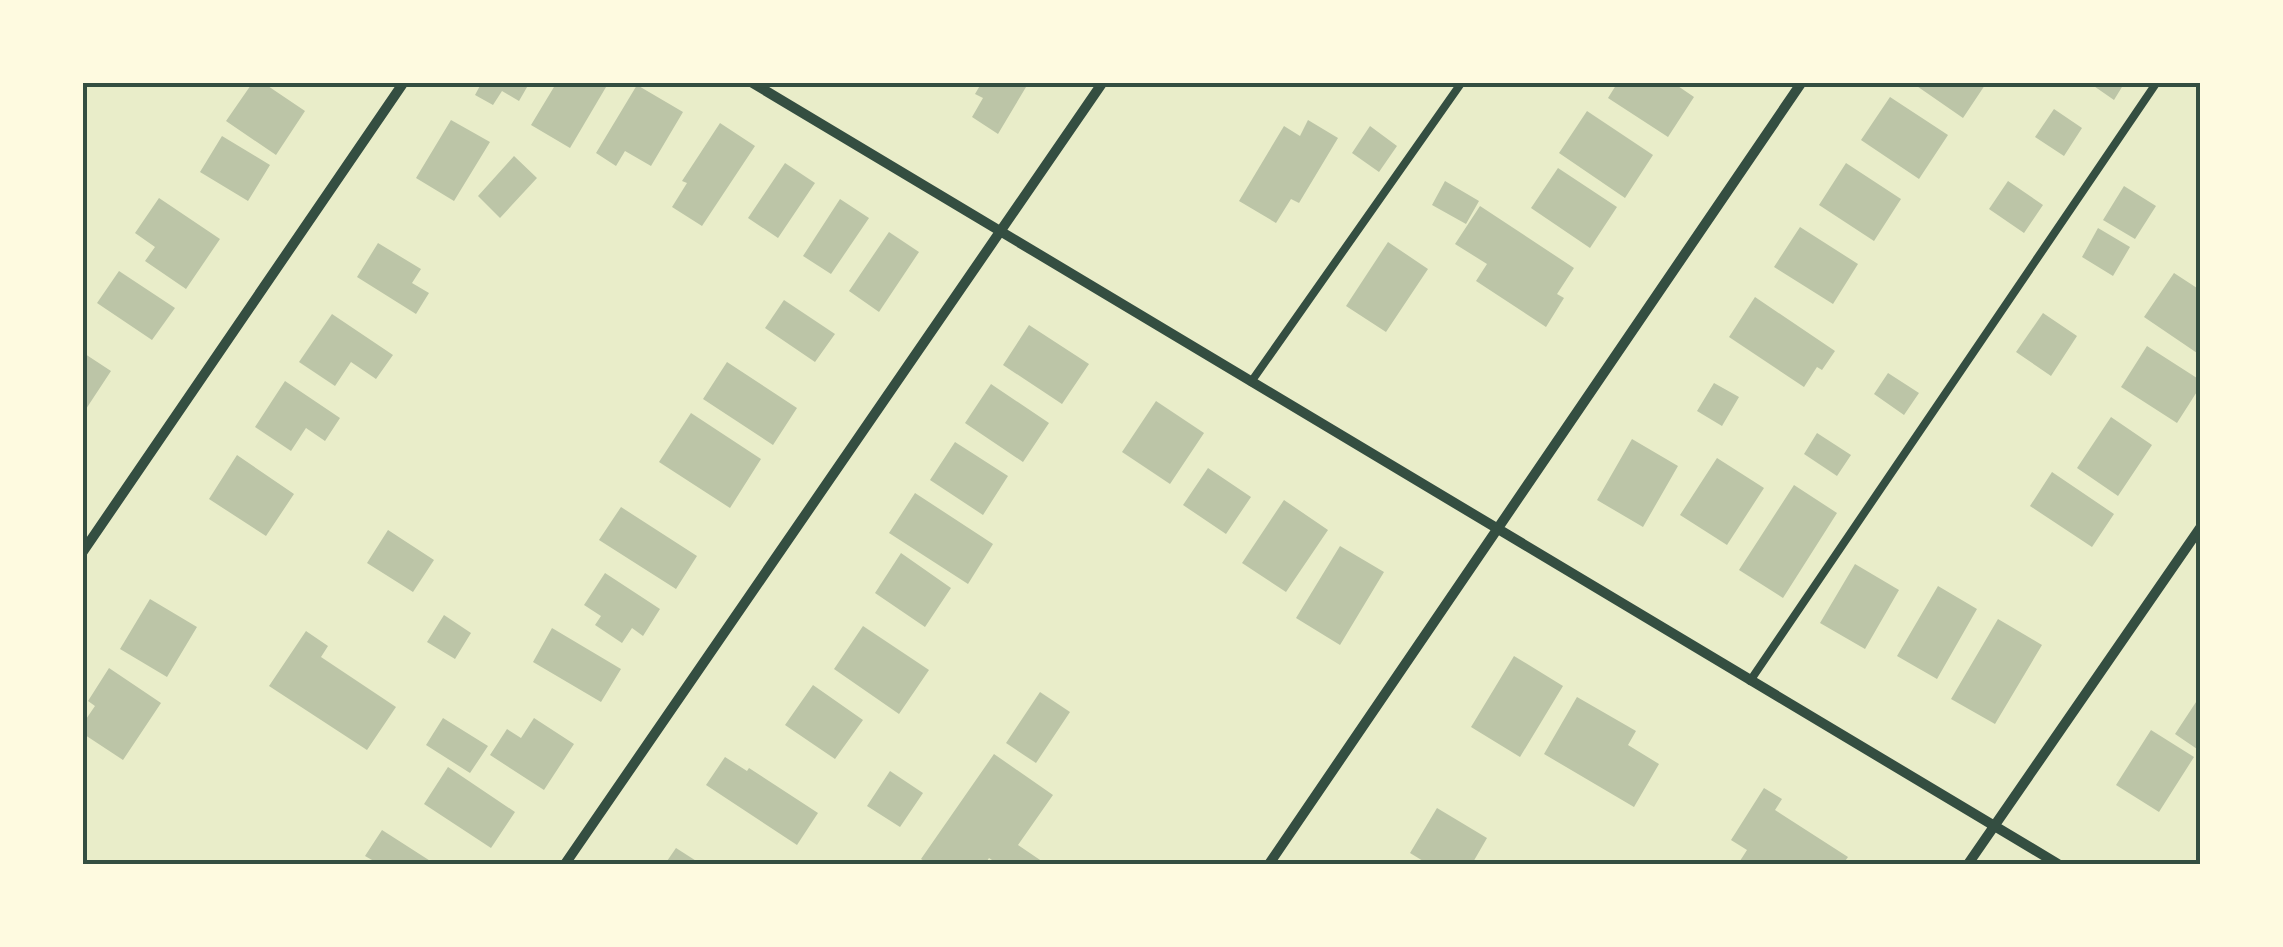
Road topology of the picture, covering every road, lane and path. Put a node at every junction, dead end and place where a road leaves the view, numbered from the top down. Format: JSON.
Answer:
{"nodes":[{"id":1,"x":404,"y":82,"type":"edge"},
{"id":2,"x":1103,"y":82,"type":"edge"},
{"id":3,"x":1462,"y":82,"type":"edge"},
{"id":4,"x":1802,"y":82,"type":"edge"},
{"id":5,"x":2157,"y":82,"type":"edge"},
{"id":6,"x":759,"y":84,"type":"edge"},
{"id":7,"x":999,"y":231,"type":"junction"},
{"id":8,"x":1251,"y":382,"type":"junction"},
{"id":9,"x":2200,"y":528,"type":"edge"},
{"id":10,"x":1499,"y":531,"type":"junction"},
{"id":11,"x":82,"y":554,"type":"edge"},
{"id":12,"x":1750,"y":681,"type":"junction"},
{"id":13,"x":1994,"y":826,"type":"junction"},
{"id":14,"x":564,"y":864,"type":"edge"},
{"id":15,"x":1269,"y":864,"type":"edge"},
{"id":16,"x":1968,"y":864,"type":"edge"},
{"id":17,"x":2058,"y":864,"type":"edge"}],
"edges":[{"from":1,"to":11,"type":"street"},
{"from":2,"to":7,"type":"street"},
{"from":3,"to":8,"type":"lane"},
{"from":4,"to":10,"type":"street"},
{"from":5,"to":12,"type":"lane"},
{"from":6,"to":7,"type":"street"},
{"from":7,"to":8,"type":"street"},
{"from":7,"to":14,"type":"street"},
{"from":8,"to":10,"type":"street"},
{"from":9,"to":13,"type":"street"},
{"from":10,"to":12,"type":"street"},
{"from":10,"to":15,"type":"street"},
{"from":12,"to":13,"type":"street"},
{"from":13,"to":16,"type":"street"},
{"from":13,"to":17,"type":"street"}]}
